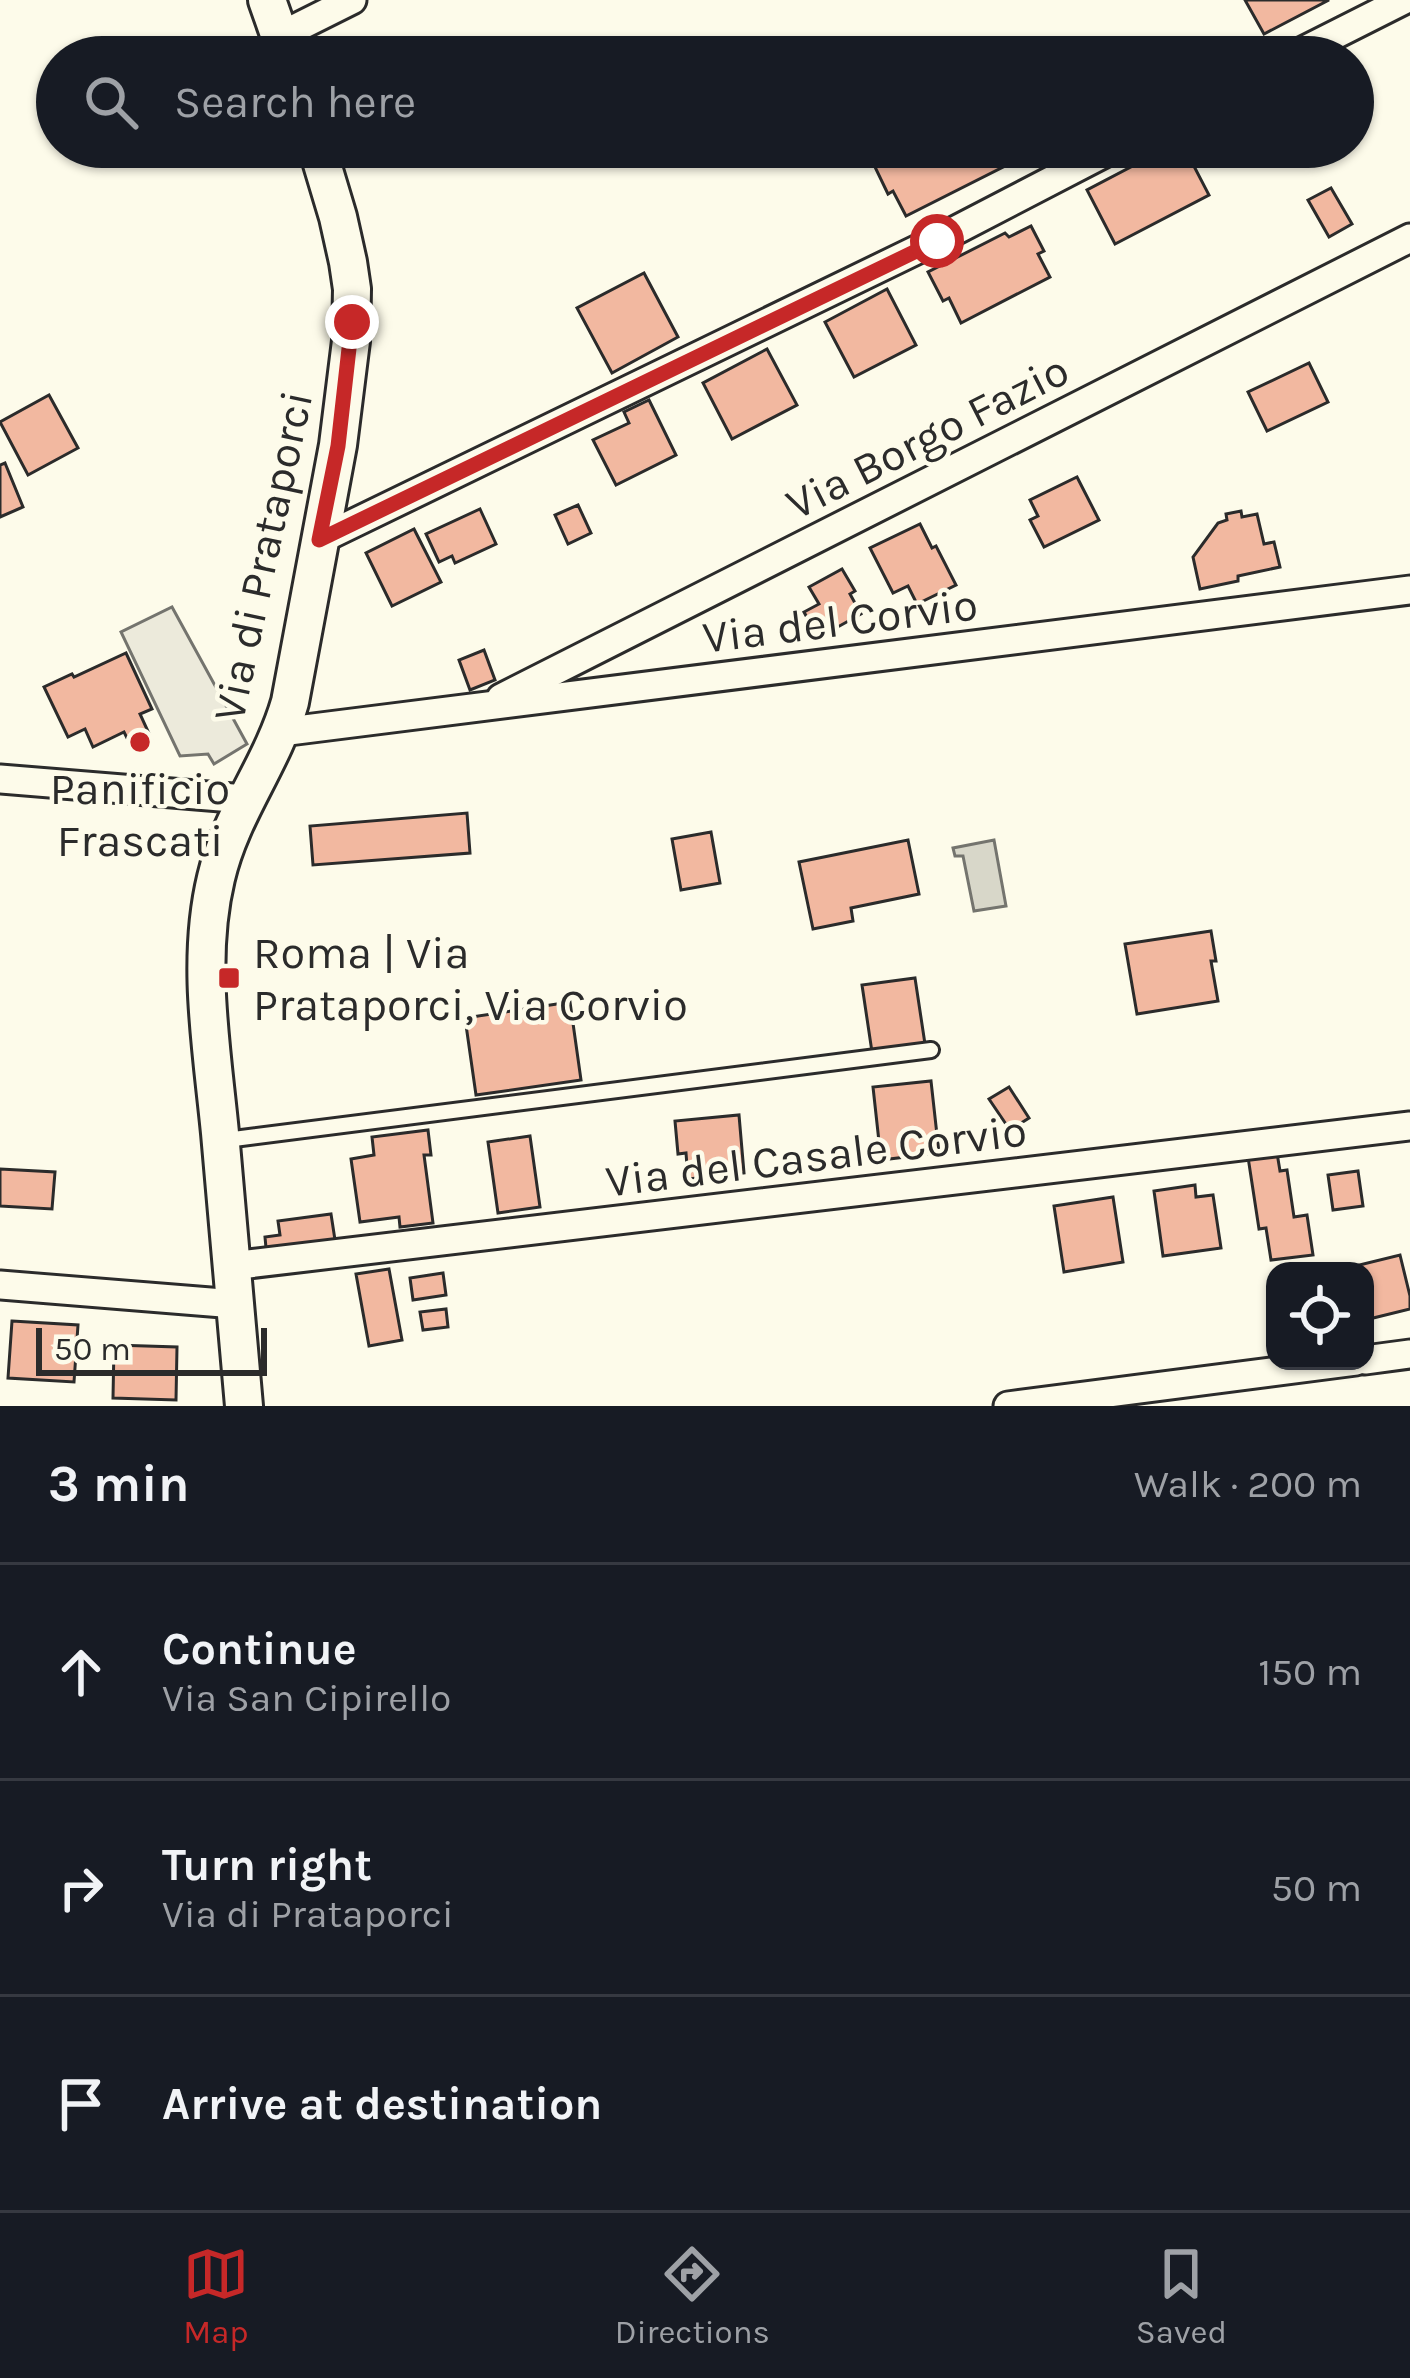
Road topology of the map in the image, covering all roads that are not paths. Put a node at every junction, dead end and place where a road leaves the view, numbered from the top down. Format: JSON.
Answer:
{"nodes":[{"id":1,"x":266,"y":0,"type":"edge"},
{"id":2,"x":352,"y":0,"type":"edge"},
{"id":3,"x":1404,"y":0,"type":"edge"},
{"id":4,"x":279,"y":36,"type":"edge"},
{"id":5,"x":298,"y":36,"type":"edge"},
{"id":6,"x":1333,"y":36,"type":"edge"},
{"id":7,"x":323,"y":168,"type":"edge"},
{"id":8,"x":1076,"y":168,"type":"edge"},
{"id":9,"x":1410,"y":238,"type":"edge"},
{"id":10,"x":319,"y":540,"type":"junction"},
{"id":11,"x":1410,"y":590,"type":"edge"},
{"id":12,"x":481,"y":709,"type":"junction"},
{"id":13,"x":281,"y":732,"type":"junction"},
{"id":14,"x":0,"y":779,"type":"edge"},
{"id":15,"x":245,"y":799,"type":"junction"},
{"id":16,"x":932,"y":1050,"type":"dead end"},
{"id":17,"x":1410,"y":1126,"type":"edge"},
{"id":18,"x":220,"y":1141,"type":"junction"},
{"id":19,"x":231,"y":1267,"type":"junction"},
{"id":20,"x":0,"y":1285,"type":"edge"},
{"id":21,"x":235,"y":1304,"type":"junction"},
{"id":22,"x":1410,"y":1354,"type":"edge"},
{"id":23,"x":1374,"y":1359,"type":"edge"},
{"id":24,"x":1286,"y":1370,"type":"edge"},
{"id":25,"x":244,"y":1406,"type":"edge"},
{"id":26,"x":1008,"y":1406,"type":"edge"}],
"edges":[{"from":1,"to":4,"type":"street"},
{"from":2,"to":5,"type":"street"},
{"from":3,"to":6,"type":"street"},
{"from":7,"to":10,"type":"street","name":"Via di Prataporci"},
{"from":8,"to":10,"type":"street"},
{"from":9,"to":12,"type":"street","name":"Via Borgo Fazio"},
{"from":10,"to":13,"type":"street","name":"Via di Prataporci"},
{"from":11,"to":12,"type":"street","name":"Via del Corvio"},
{"from":12,"to":13,"type":"street","name":"Via del Corvio"},
{"from":13,"to":15,"type":"street","name":"Via di Prataporci"},
{"from":14,"to":15,"type":"street"},
{"from":15,"to":18,"type":"street","name":"Via di Prataporci"},
{"from":16,"to":18,"type":"lane"},
{"from":17,"to":19,"type":"street","name":"Via del Casale Corvio"},
{"from":18,"to":19,"type":"street","name":"Via di Prataporci"},
{"from":19,"to":21,"type":"street","name":"Via di Prataporci"},
{"from":20,"to":21,"type":"street"},
{"from":21,"to":25,"type":"street","name":"Via di Prataporci"},
{"from":22,"to":23,"type":"street"},
{"from":24,"to":26,"type":"street"}]}
